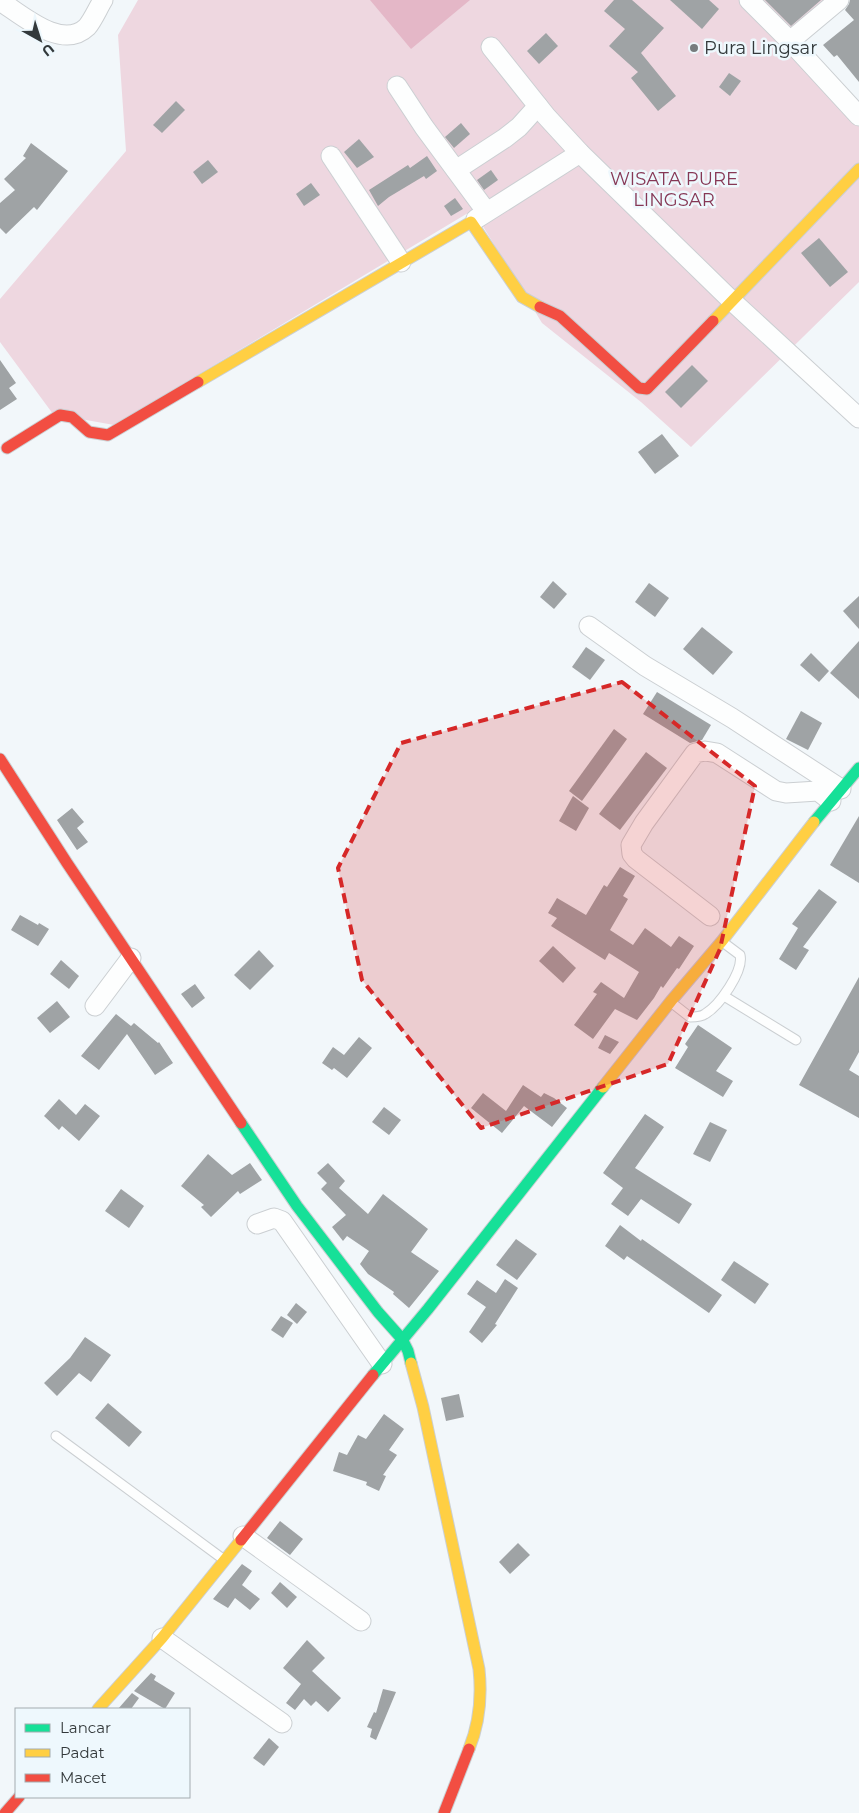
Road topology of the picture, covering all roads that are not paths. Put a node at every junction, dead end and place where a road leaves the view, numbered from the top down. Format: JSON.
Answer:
{"nodes":[{"id":1,"x":103,"y":0,"type":"edge"},
{"id":2,"x":749,"y":0,"type":"edge"},
{"id":3,"x":839,"y":0,"type":"edge"},
{"id":4,"x":0,"y":1,"type":"edge"},
{"id":5,"x":790,"y":41,"type":"junction"},
{"id":6,"x":491,"y":47,"type":"dead end"},
{"id":7,"x":397,"y":86,"type":"dead end"},
{"id":8,"x":538,"y":106,"type":"junction"},
{"id":9,"x":859,"y":116,"type":"edge"},
{"id":10,"x":580,"y":152,"type":"junction"},
{"id":11,"x":331,"y":156,"type":"dead end"},
{"id":12,"x":859,"y":169,"type":"edge"},
{"id":13,"x":456,"y":170,"type":"junction"},
{"id":14,"x":486,"y":212,"type":"junction"},
{"id":15,"x":471,"y":222,"type":"junction"},
{"id":16,"x":401,"y":262,"type":"junction"},
{"id":17,"x":732,"y":301,"type":"junction"},
{"id":18,"x":859,"y":418,"type":"edge"},
{"id":19,"x":7,"y":448,"type":"dead end"},
{"id":20,"x":589,"y":626,"type":"dead end"},
{"id":21,"x":0,"y":760,"type":"edge"},
{"id":22,"x":859,"y":768,"type":"edge"},
{"id":23,"x":836,"y":795,"type":"junction"},
{"id":24,"x":710,"y":916,"type":"dead end"},
{"id":25,"x":722,"y":941,"type":"junction"},
{"id":26,"x":131,"y":958,"type":"junction"},
{"id":27,"x":724,"y":996,"type":"junction"},
{"id":28,"x":671,"y":1001,"type":"junction"},
{"id":29,"x":95,"y":1006,"type":"dead end"},
{"id":30,"x":796,"y":1040,"type":"dead end"},
{"id":31,"x":257,"y":1224,"type":"dead end"},
{"id":32,"x":402,"y":1339,"type":"junction"},
{"id":33,"x":382,"y":1364,"type":"junction"},
{"id":34,"x":56,"y":1436,"type":"dead end"},
{"id":35,"x":244,"y":1536,"type":"junction"},
{"id":36,"x":226,"y":1560,"type":"junction"},
{"id":37,"x":361,"y":1621,"type":"dead end"},
{"id":38,"x":162,"y":1638,"type":"junction"},
{"id":39,"x":99,"y":1708,"type":"edge"},
{"id":40,"x":282,"y":1723,"type":"dead end"},
{"id":41,"x":18,"y":1798,"type":"edge"},
{"id":42,"x":5,"y":1813,"type":"edge"},
{"id":43,"x":444,"y":1813,"type":"edge"}],
"edges":[{"from":1,"to":4,"type":"street"},
{"from":2,"to":5,"type":"street"},
{"from":3,"to":5,"type":"street"},
{"from":5,"to":9,"type":"street"},
{"from":6,"to":8,"type":"street"},
{"from":7,"to":13,"type":"street"},
{"from":8,"to":10,"type":"street"},
{"from":8,"to":13,"type":"street"},
{"from":10,"to":14,"type":"street"},
{"from":10,"to":17,"type":"street"},
{"from":11,"to":16,"type":"street"},
{"from":12,"to":17,"type":"street"},
{"from":13,"to":14,"type":"street"},
{"from":14,"to":15,"type":"street"},
{"from":15,"to":16,"type":"street"},
{"from":15,"to":17,"type":"street"},
{"from":16,"to":19,"type":"street"},
{"from":17,"to":18,"type":"street"},
{"from":20,"to":23,"type":"street"},
{"from":21,"to":26,"type":"street"},
{"from":22,"to":23,"type":"street"},
{"from":23,"to":24,"type":"street"},
{"from":23,"to":25,"type":"street"},
{"from":25,"to":27,"type":"lane"},
{"from":25,"to":28,"type":"street"},
{"from":26,"to":29,"type":"street"},
{"from":26,"to":32,"type":"street"},
{"from":27,"to":28,"type":"lane"},
{"from":27,"to":30,"type":"lane"},
{"from":28,"to":32,"type":"street"},
{"from":31,"to":33,"type":"street"},
{"from":32,"to":33,"type":"street"},
{"from":32,"to":43,"type":"street"},
{"from":33,"to":35,"type":"street"},
{"from":34,"to":36,"type":"lane"},
{"from":35,"to":36,"type":"street"},
{"from":35,"to":37,"type":"street"},
{"from":36,"to":38,"type":"street"},
{"from":38,"to":39,"type":"street"},
{"from":38,"to":40,"type":"street"},
{"from":41,"to":42,"type":"street"}]}
